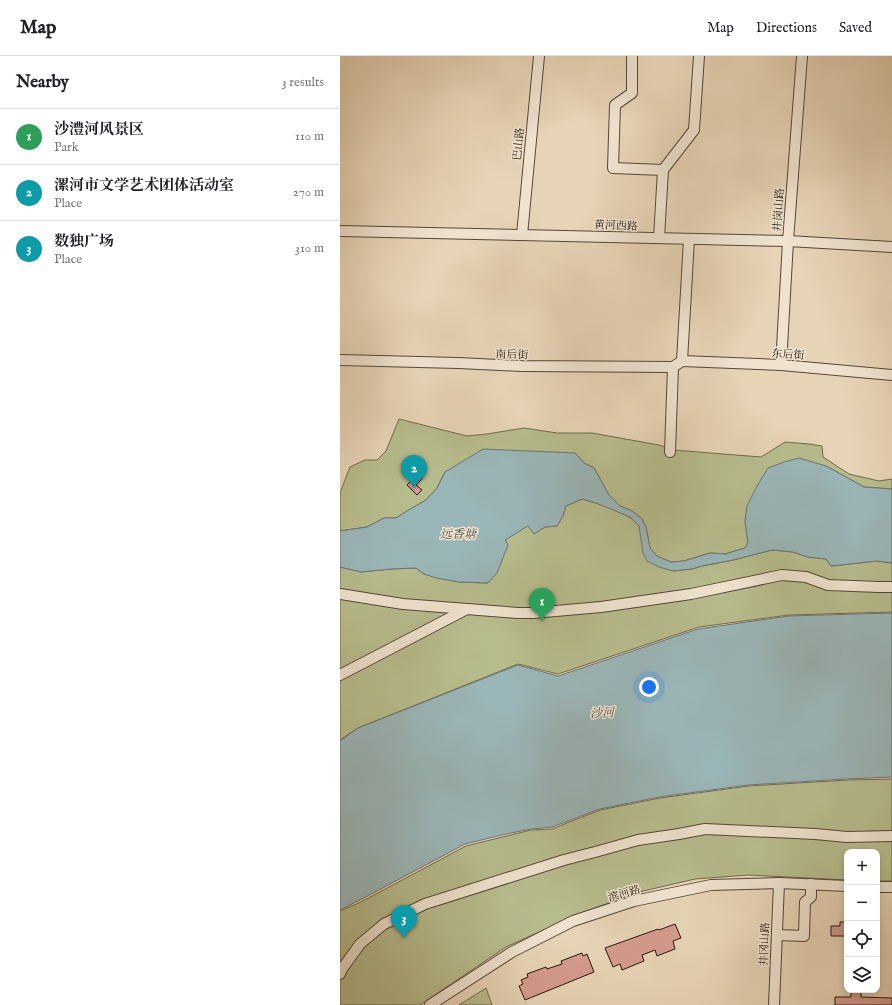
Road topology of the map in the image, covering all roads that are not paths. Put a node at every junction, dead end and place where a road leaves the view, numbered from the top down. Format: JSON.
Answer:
{"nodes":[{"id":1,"x":539,"y":56,"type":"edge"},
{"id":2,"x":632,"y":56,"type":"edge"},
{"id":3,"x":699,"y":56,"type":"edge"},
{"id":4,"x":802,"y":56,"type":"edge"},
{"id":5,"x":663,"y":170,"type":"junction"},
{"id":6,"x":340,"y":231,"type":"edge"},
{"id":7,"x":522,"y":235,"type":"junction"},
{"id":8,"x":659,"y":238,"type":"junction"},
{"id":9,"x":689,"y":239,"type":"junction"},
{"id":10,"x":788,"y":241,"type":"junction"},
{"id":11,"x":892,"y":247,"type":"edge"},
{"id":12,"x":340,"y":360,"type":"edge"},
{"id":13,"x":678,"y":364,"type":"junction"},
{"id":14,"x":781,"y":365,"type":"junction"},
{"id":15,"x":892,"y":375,"type":"edge"},
{"id":16,"x":670,"y":452,"type":"dead end"},
{"id":17,"x":892,"y":587,"type":"edge"},
{"id":18,"x":340,"y":594,"type":"edge"},
{"id":19,"x":466,"y":610,"type":"junction"},
{"id":20,"x":340,"y":675,"type":"edge"},
{"id":21,"x":892,"y":836,"type":"edge"},
{"id":22,"x":779,"y":883,"type":"junction"},
{"id":23,"x":811,"y":884,"type":"junction"},
{"id":24,"x":844,"y":886,"type":"edge"},
{"id":25,"x":880,"y":887,"type":"edge"},
{"id":26,"x":892,"y":888,"type":"edge"},
{"id":27,"x":777,"y":935,"type":"junction"},
{"id":28,"x":340,"y":974,"type":"edge"},
{"id":29,"x":430,"y":1005,"type":"edge"},
{"id":30,"x":774,"y":1005,"type":"edge"}],
"edges":[{"from":1,"to":7,"type":"street","name":"巴山路"},
{"from":2,"to":5,"type":"street"},
{"from":3,"to":5,"type":"street"},
{"from":4,"to":10,"type":"street","name":"井岗山路"},
{"from":5,"to":8,"type":"street"},
{"from":6,"to":7,"type":"street","name":"黄河西路"},
{"from":7,"to":8,"type":"street","name":"黄河西路"},
{"from":8,"to":9,"type":"street","name":"黄河西路"},
{"from":9,"to":10,"type":"street","name":"黄河西路"},
{"from":9,"to":13,"type":"street"},
{"from":10,"to":11,"type":"street","name":"黄河西路"},
{"from":10,"to":14,"type":"street","name":"井岗山路"},
{"from":12,"to":13,"type":"street","name":"南后街"},
{"from":13,"to":14,"type":"street","name":"东后街"},
{"from":13,"to":16,"type":"street"},
{"from":14,"to":15,"type":"street","name":"东后街"},
{"from":17,"to":19,"type":"street"},
{"from":18,"to":19,"type":"street"},
{"from":19,"to":20,"type":"street"},
{"from":21,"to":28,"type":"street"},
{"from":22,"to":23,"type":"street","name":"滨河路"},
{"from":22,"to":27,"type":"street","name":"井冈山路"},
{"from":22,"to":29,"type":"street","name":"滨河路"},
{"from":23,"to":24,"type":"street","name":"滨河路"},
{"from":23,"to":27,"type":"street"},
{"from":25,"to":26,"type":"street"},
{"from":27,"to":30,"type":"street","name":"井冈山路"}]}
